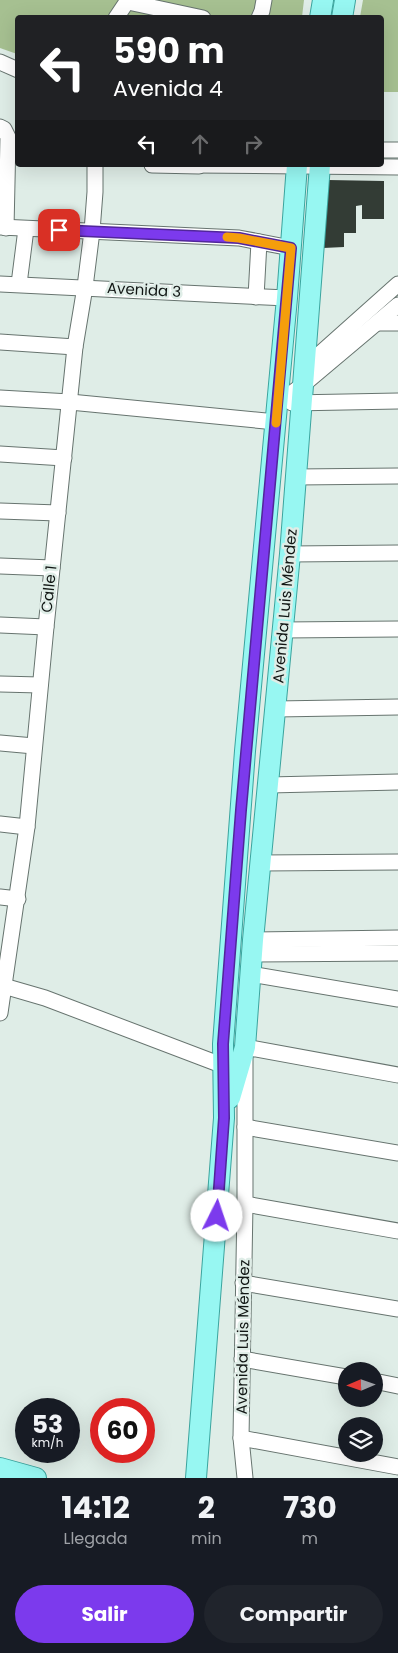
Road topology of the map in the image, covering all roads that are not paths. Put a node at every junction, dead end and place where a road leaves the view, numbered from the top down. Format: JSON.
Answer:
{"nodes":[{"id":1,"x":264,"y":0,"type":"edge"},
{"id":2,"x":322,"y":0,"type":"edge"},
{"id":3,"x":345,"y":0,"type":"edge"},
{"id":4,"x":128,"y":1,"type":"edge"},
{"id":5,"x":118,"y":15,"type":"edge"},
{"id":6,"x":190,"y":15,"type":"edge"},
{"id":7,"x":260,"y":15,"type":"edge"},
{"id":8,"x":320,"y":15,"type":"edge"},
{"id":9,"x":342,"y":15,"type":"edge"},
{"id":10,"x":0,"y":52,"type":"edge"},
{"id":11,"x":9,"y":64,"type":"edge"},
{"id":12,"x":0,"y":127,"type":"edge"},
{"id":13,"x":384,"y":150,"type":"edge"},
{"id":14,"x":398,"y":150,"type":"edge"},
{"id":15,"x":12,"y":162,"type":"edge"},
{"id":16,"x":95,"y":167,"type":"edge"},
{"id":17,"x":297,"y":167,"type":"edge"},
{"id":18,"x":320,"y":167,"type":"edge"},
{"id":19,"x":384,"y":167,"type":"edge"},
{"id":20,"x":398,"y":167,"type":"edge"},
{"id":21,"x":3,"y":192,"type":"edge"},
{"id":22,"x":3,"y":228,"type":"edge"},
{"id":23,"x":26,"y":229,"type":"junction"},
{"id":24,"x":92,"y":231,"type":"junction"},
{"id":25,"x":259,"y":242,"type":"junction"},
{"id":26,"x":291,"y":248,"type":"junction"},
{"id":27,"x":0,"y":284,"type":"edge"},
{"id":28,"x":20,"y":284,"type":"junction"},
{"id":29,"x":398,"y":284,"type":"edge"},
{"id":30,"x":85,"y":287,"type":"junction"},
{"id":31,"x":256,"y":296,"type":"junction"},
{"id":32,"x":288,"y":298,"type":"junction"},
{"id":33,"x":398,"y":305,"type":"edge"},
{"id":34,"x":377,"y":323,"type":"junction"},
{"id":35,"x":398,"y":323,"type":"edge"},
{"id":36,"x":0,"y":342,"type":"edge"},
{"id":37,"x":75,"y":347,"type":"junction"},
{"id":38,"x":304,"y":384,"type":"junction"},
{"id":39,"x":0,"y":398,"type":"edge"},
{"id":40,"x":398,"y":401,"type":"edge"},
{"id":41,"x":70,"y":402,"type":"junction"},
{"id":42,"x":277,"y":412,"type":"junction"},
{"id":43,"x":0,"y":454,"type":"edge"},
{"id":44,"x":64,"y":458,"type":"junction"},
{"id":45,"x":398,"y":476,"type":"edge"},
{"id":46,"x":296,"y":477,"type":"junction"},
{"id":47,"x":0,"y":511,"type":"edge"},
{"id":48,"x":58,"y":513,"type":"junction"},
{"id":49,"x":398,"y":553,"type":"edge"},
{"id":50,"x":290,"y":554,"type":"junction"},
{"id":51,"x":0,"y":566,"type":"edge"},
{"id":52,"x":52,"y":568,"type":"junction"},
{"id":53,"x":0,"y":625,"type":"edge"},
{"id":54,"x":46,"y":627,"type":"junction"},
{"id":55,"x":283,"y":630,"type":"junction"},
{"id":56,"x":398,"y":630,"type":"edge"},
{"id":57,"x":0,"y":684,"type":"edge"},
{"id":58,"x":40,"y":685,"type":"junction"},
{"id":59,"x":398,"y":707,"type":"edge"},
{"id":60,"x":276,"y":709,"type":"junction"},
{"id":61,"x":0,"y":743,"type":"edge"},
{"id":62,"x":34,"y":746,"type":"junction"},
{"id":63,"x":398,"y":782,"type":"edge"},
{"id":64,"x":269,"y":784,"type":"junction"},
{"id":65,"x":0,"y":824,"type":"edge"},
{"id":66,"x":27,"y":827,"type":"junction"},
{"id":67,"x":398,"y":862,"type":"edge"},
{"id":68,"x":261,"y":863,"type":"junction"},
{"id":69,"x":0,"y":897,"type":"edge"},
{"id":70,"x":18,"y":899,"type":"junction"},
{"id":71,"x":398,"y":938,"type":"edge"},
{"id":72,"x":253,"y":947,"type":"junction"},
{"id":73,"x":398,"y":953,"type":"edge"},
{"id":74,"x":250,"y":974,"type":"junction"},
{"id":75,"x":2,"y":986,"type":"edge"},
{"id":76,"x":398,"y":999,"type":"edge"},
{"id":77,"x":0,"y":1013,"type":"edge"},
{"id":78,"x":245,"y":1047,"type":"junction"},
{"id":79,"x":224,"y":1066,"type":"junction"},
{"id":80,"x":398,"y":1074,"type":"edge"},
{"id":81,"x":224,"y":1118,"type":"junction"},
{"id":82,"x":245,"y":1127,"type":"junction"},
{"id":83,"x":398,"y":1153,"type":"edge"},
{"id":84,"x":245,"y":1204,"type":"junction"},
{"id":85,"x":398,"y":1232,"type":"edge"},
{"id":86,"x":243,"y":1283,"type":"junction"},
{"id":87,"x":398,"y":1309,"type":"edge"},
{"id":88,"x":242,"y":1359,"type":"junction"},
{"id":89,"x":338,"y":1376,"type":"edge"},
{"id":90,"x":383,"y":1383,"type":"edge"},
{"id":91,"x":398,"y":1386,"type":"edge"},
{"id":92,"x":241,"y":1438,"type":"junction"},
{"id":93,"x":398,"y":1467,"type":"edge"},
{"id":94,"x":0,"y":1468,"type":"edge"},
{"id":95,"x":0,"y":1474,"type":"edge"},
{"id":96,"x":5,"y":1478,"type":"edge"},
{"id":97,"x":36,"y":1478,"type":"edge"},
{"id":98,"x":196,"y":1478,"type":"edge"},
{"id":99,"x":245,"y":1478,"type":"edge"}],
"edges":[{"from":1,"to":7,"type":"street"},
{"from":2,"to":8,"type":"main road"},
{"from":3,"to":9,"type":"main road"},
{"from":4,"to":5,"type":"street"},
{"from":4,"to":6,"type":"street"},
{"from":10,"to":11,"type":"street"},
{"from":12,"to":15,"type":"street"},
{"from":13,"to":14,"type":"street"},
{"from":15,"to":21,"type":"street"},
{"from":16,"to":24,"type":"street","name":"Calle 1"},
{"from":17,"to":26,"type":"main road","name":"Avenida Luis Méndez"},
{"from":18,"to":38,"type":"main road","name":"Avenida Luis Méndez"},
{"from":19,"to":20,"type":"street"},
{"from":21,"to":22,"type":"street"},
{"from":22,"to":23,"type":"street"},
{"from":23,"to":24,"type":"street"},
{"from":23,"to":28,"type":"street"},
{"from":24,"to":25,"type":"street"},
{"from":24,"to":30,"type":"street","name":"Calle 1"},
{"from":25,"to":26,"type":"street"},
{"from":25,"to":31,"type":"street"},
{"from":26,"to":32,"type":"main road","name":"Avenida Luis Méndez"},
{"from":27,"to":28,"type":"street","name":"Avenida 3"},
{"from":28,"to":30,"type":"street","name":"Avenida 3"},
{"from":29,"to":38,"type":"street"},
{"from":30,"to":31,"type":"street","name":"Avenida 3"},
{"from":30,"to":37,"type":"street","name":"Calle 1"},
{"from":31,"to":32,"type":"street","name":"Avenida 3"},
{"from":32,"to":42,"type":"main road","name":"Avenida Luis Méndez"},
{"from":33,"to":34,"type":"street"},
{"from":34,"to":35,"type":"street"},
{"from":34,"to":38,"type":"street"},
{"from":36,"to":37,"type":"street"},
{"from":37,"to":41,"type":"street","name":"Calle 1"},
{"from":38,"to":40,"type":"street"},
{"from":38,"to":42,"type":"street"},
{"from":38,"to":46,"type":"main road","name":"Avenida Luis Méndez"},
{"from":39,"to":41,"type":"street"},
{"from":41,"to":42,"type":"street"},
{"from":41,"to":44,"type":"street","name":"Calle 1"},
{"from":42,"to":79,"type":"main road","name":"Avenida Luis Méndez"},
{"from":43,"to":44,"type":"street"},
{"from":44,"to":48,"type":"street","name":"Calle 1"},
{"from":45,"to":46,"type":"street"},
{"from":46,"to":50,"type":"main road","name":"Avenida Luis Méndez"},
{"from":47,"to":48,"type":"street"},
{"from":48,"to":52,"type":"street","name":"Calle 1"},
{"from":49,"to":50,"type":"street"},
{"from":50,"to":55,"type":"main road","name":"Avenida Luis Méndez"},
{"from":51,"to":52,"type":"street"},
{"from":52,"to":54,"type":"street","name":"Calle 1"},
{"from":53,"to":54,"type":"street"},
{"from":54,"to":58,"type":"street","name":"Calle 1"},
{"from":55,"to":56,"type":"street"},
{"from":55,"to":60,"type":"main road","name":"Avenida Luis Méndez"},
{"from":57,"to":58,"type":"street"},
{"from":58,"to":62,"type":"street","name":"Calle 1"},
{"from":59,"to":60,"type":"street"},
{"from":60,"to":64,"type":"main road","name":"Avenida Luis Méndez"},
{"from":61,"to":62,"type":"street"},
{"from":62,"to":66,"type":"street","name":"Calle 1"},
{"from":63,"to":64,"type":"street"},
{"from":64,"to":68,"type":"main road","name":"Avenida Luis Méndez"},
{"from":65,"to":66,"type":"street"},
{"from":66,"to":70,"type":"street","name":"Calle 1"},
{"from":67,"to":68,"type":"street"},
{"from":68,"to":72,"type":"main road","name":"Avenida Luis Méndez"},
{"from":69,"to":70,"type":"street"},
{"from":70,"to":75,"type":"street","name":"Calle 1"},
{"from":71,"to":72,"type":"street"},
{"from":72,"to":73,"type":"street"},
{"from":72,"to":74,"type":"main road","name":"Avenida Luis Méndez"},
{"from":74,"to":76,"type":"street"},
{"from":74,"to":78,"type":"main road","name":"Avenida Luis Méndez"},
{"from":75,"to":77,"type":"street","name":"Calle 1"},
{"from":75,"to":79,"type":"street"},
{"from":78,"to":80,"type":"street"},
{"from":78,"to":81,"type":"main road","name":"Avenida Luis Méndez"},
{"from":78,"to":82,"type":"street","name":"Avenida Luis Méndez"},
{"from":79,"to":81,"type":"main road","name":"Avenida Luis Méndez"},
{"from":81,"to":98,"type":"main road","name":"Avenida Luis Méndez"},
{"from":82,"to":83,"type":"street"},
{"from":82,"to":84,"type":"street","name":"Avenida Luis Méndez"},
{"from":84,"to":85,"type":"street"},
{"from":84,"to":86,"type":"street","name":"Avenida Luis Méndez"},
{"from":86,"to":87,"type":"street"},
{"from":86,"to":88,"type":"street","name":"Avenida Luis Méndez"},
{"from":88,"to":89,"type":"street"},
{"from":88,"to":92,"type":"street","name":"Avenida Luis Méndez"},
{"from":90,"to":91,"type":"street"},
{"from":92,"to":93,"type":"street"},
{"from":92,"to":99,"type":"street","name":"Avenida Luis Méndez"},
{"from":94,"to":97,"type":"main road"},
{"from":95,"to":96,"type":"main road"}]}
